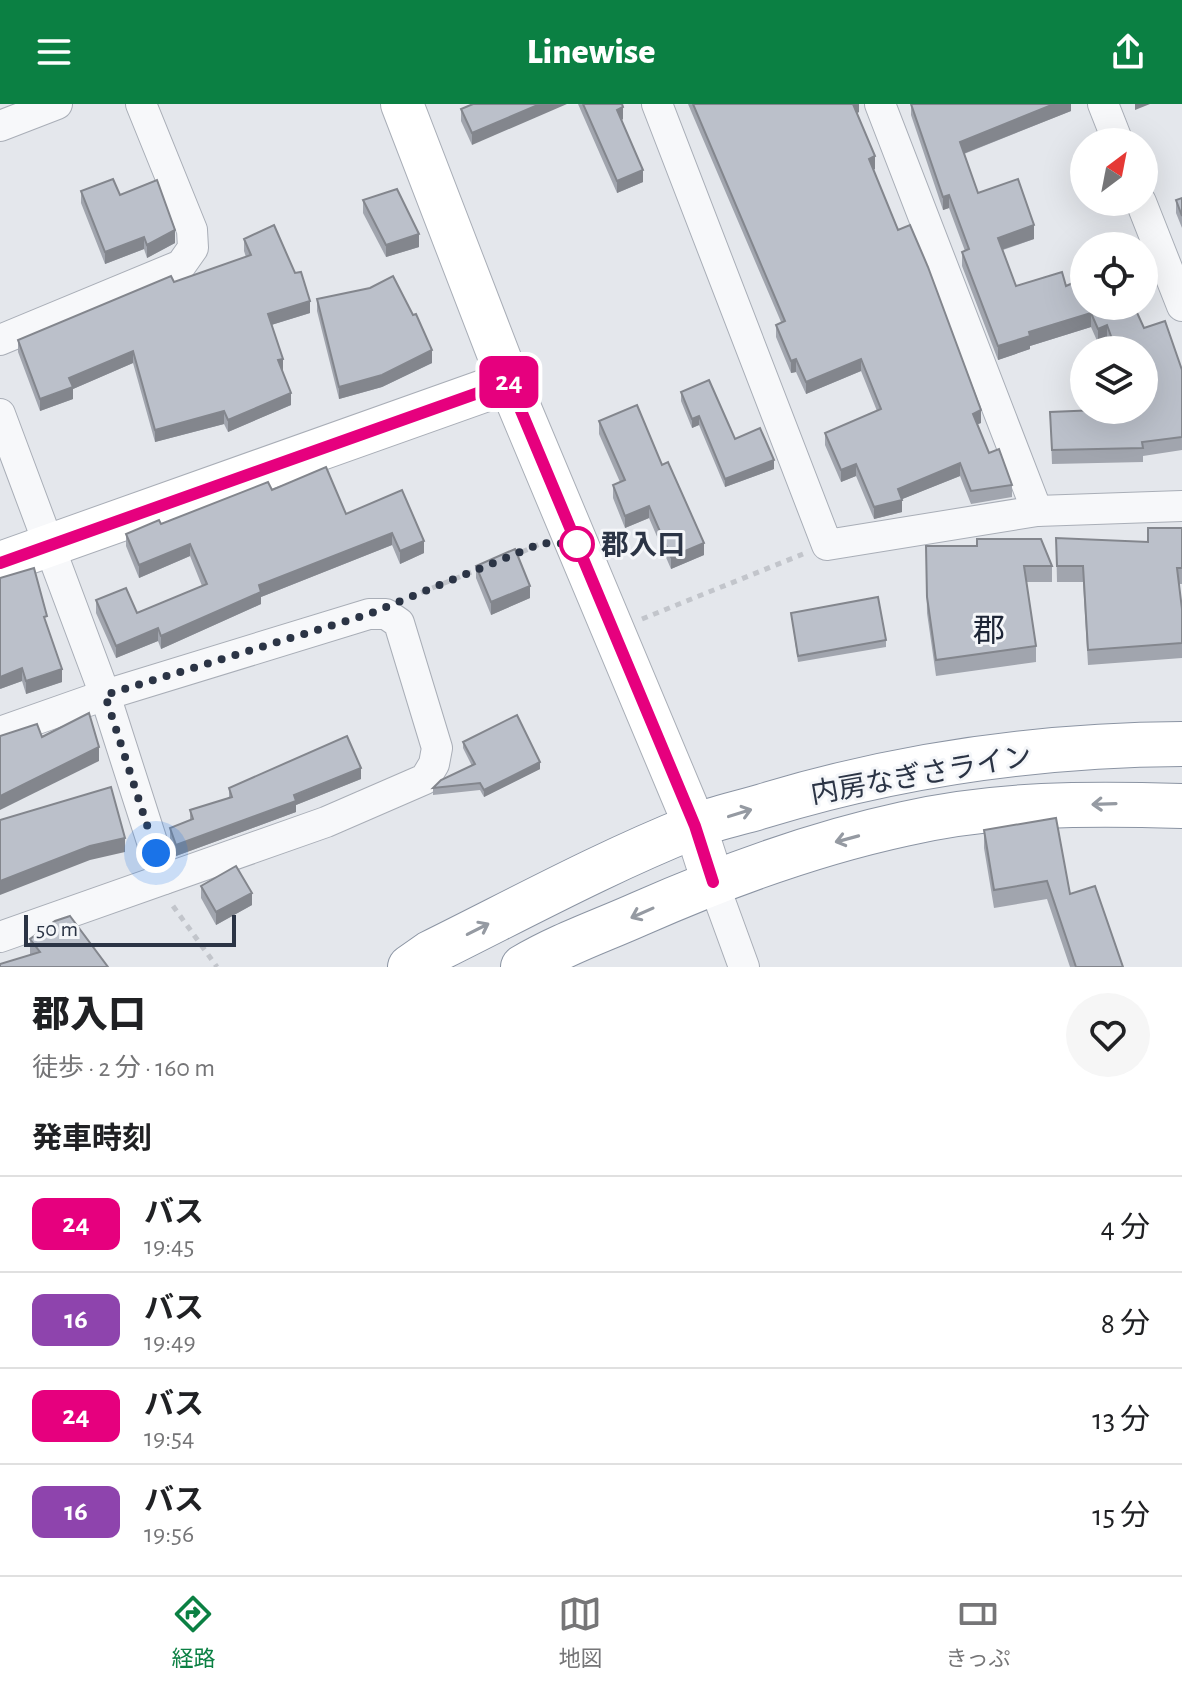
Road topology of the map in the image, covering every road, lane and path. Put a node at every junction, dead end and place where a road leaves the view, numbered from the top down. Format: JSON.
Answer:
{"nodes":[{"id":1,"x":57,"y":104,"type":"edge"},
{"id":2,"x":141,"y":104,"type":"edge"},
{"id":3,"x":402,"y":104,"type":"edge"},
{"id":4,"x":657,"y":104,"type":"edge"},
{"id":5,"x":880,"y":104,"type":"edge"},
{"id":6,"x":1103,"y":104,"type":"edge"},
{"id":7,"x":0,"y":126,"type":"edge"},
{"id":8,"x":1112,"y":128,"type":"edge"},
{"id":9,"x":1147,"y":216,"type":"edge"},
{"id":10,"x":1182,"y":306,"type":"edge"},
{"id":11,"x":0,"y":340,"type":"edge"},
{"id":12,"x":509,"y":382,"type":"junction"},
{"id":13,"x":0,"y":414,"type":"edge"},
{"id":14,"x":1182,"y":506,"type":"edge"},
{"id":15,"x":1037,"y":511,"type":"junction"},
{"id":16,"x":542,"y":543,"type":"dead end"},
{"id":17,"x":827,"y":545,"type":"junction"},
{"id":18,"x":51,"y":546,"type":"junction"},
{"id":19,"x":504,"y":559,"type":"edge"},
{"id":20,"x":0,"y":563,"type":"edge"},
{"id":21,"x":489,"y":565,"type":"edge"},
{"id":22,"x":369,"y":614,"type":"junction"},
{"id":23,"x":630,"y":624,"type":"dead end"},
{"id":24,"x":105,"y":695,"type":"junction"},
{"id":25,"x":0,"y":732,"type":"edge"},
{"id":26,"x":1182,"y":744,"type":"edge"},
{"id":27,"x":1182,"y":806,"type":"edge"},
{"id":28,"x":695,"y":826,"type":"junction"},
{"id":29,"x":164,"y":879,"type":"junction"},
{"id":30,"x":713,"y":882,"type":"junction"},
{"id":31,"x":0,"y":937,"type":"edge"},
{"id":32,"x":217,"y":967,"type":"edge"},
{"id":33,"x":410,"y":967,"type":"edge"},
{"id":34,"x":523,"y":967,"type":"edge"},
{"id":35,"x":744,"y":967,"type":"edge"}],
"edges":[{"from":1,"to":7,"type":"street"},
{"from":2,"to":11,"type":"street"},
{"from":3,"to":12,"type":"main road"},
{"from":4,"to":17,"type":"street"},
{"from":5,"to":15,"type":"street"},
{"from":6,"to":8,"type":"street"},
{"from":9,"to":10,"type":"street"},
{"from":12,"to":18,"type":"main road"},
{"from":12,"to":28,"type":"main road"},
{"from":13,"to":18,"type":"street"},
{"from":14,"to":15,"type":"street"},
{"from":15,"to":17,"type":"street"},
{"from":16,"to":19,"type":"path"},
{"from":17,"to":23,"type":"path"},
{"from":18,"to":20,"type":"main road"},
{"from":18,"to":24,"type":"street"},
{"from":21,"to":22,"type":"path"},
{"from":22,"to":24,"type":"street"},
{"from":22,"to":29,"type":"street"},
{"from":24,"to":25,"type":"street"},
{"from":24,"to":29,"type":"street"},
{"from":28,"to":26,"type":"highway","name":"内房なぎさライン","one_way":true},
{"from":27,"to":30,"type":"highway","name":"内房なぎさライン","one_way":true},
{"from":28,"to":30,"type":"main road"},
{"from":33,"to":28,"type":"highway","name":"内房なぎさライン","one_way":true},
{"from":29,"to":31,"type":"street"},
{"from":29,"to":32,"type":"path"},
{"from":30,"to":34,"type":"highway","name":"内房なぎさライン","one_way":true},
{"from":30,"to":35,"type":"street"}]}
